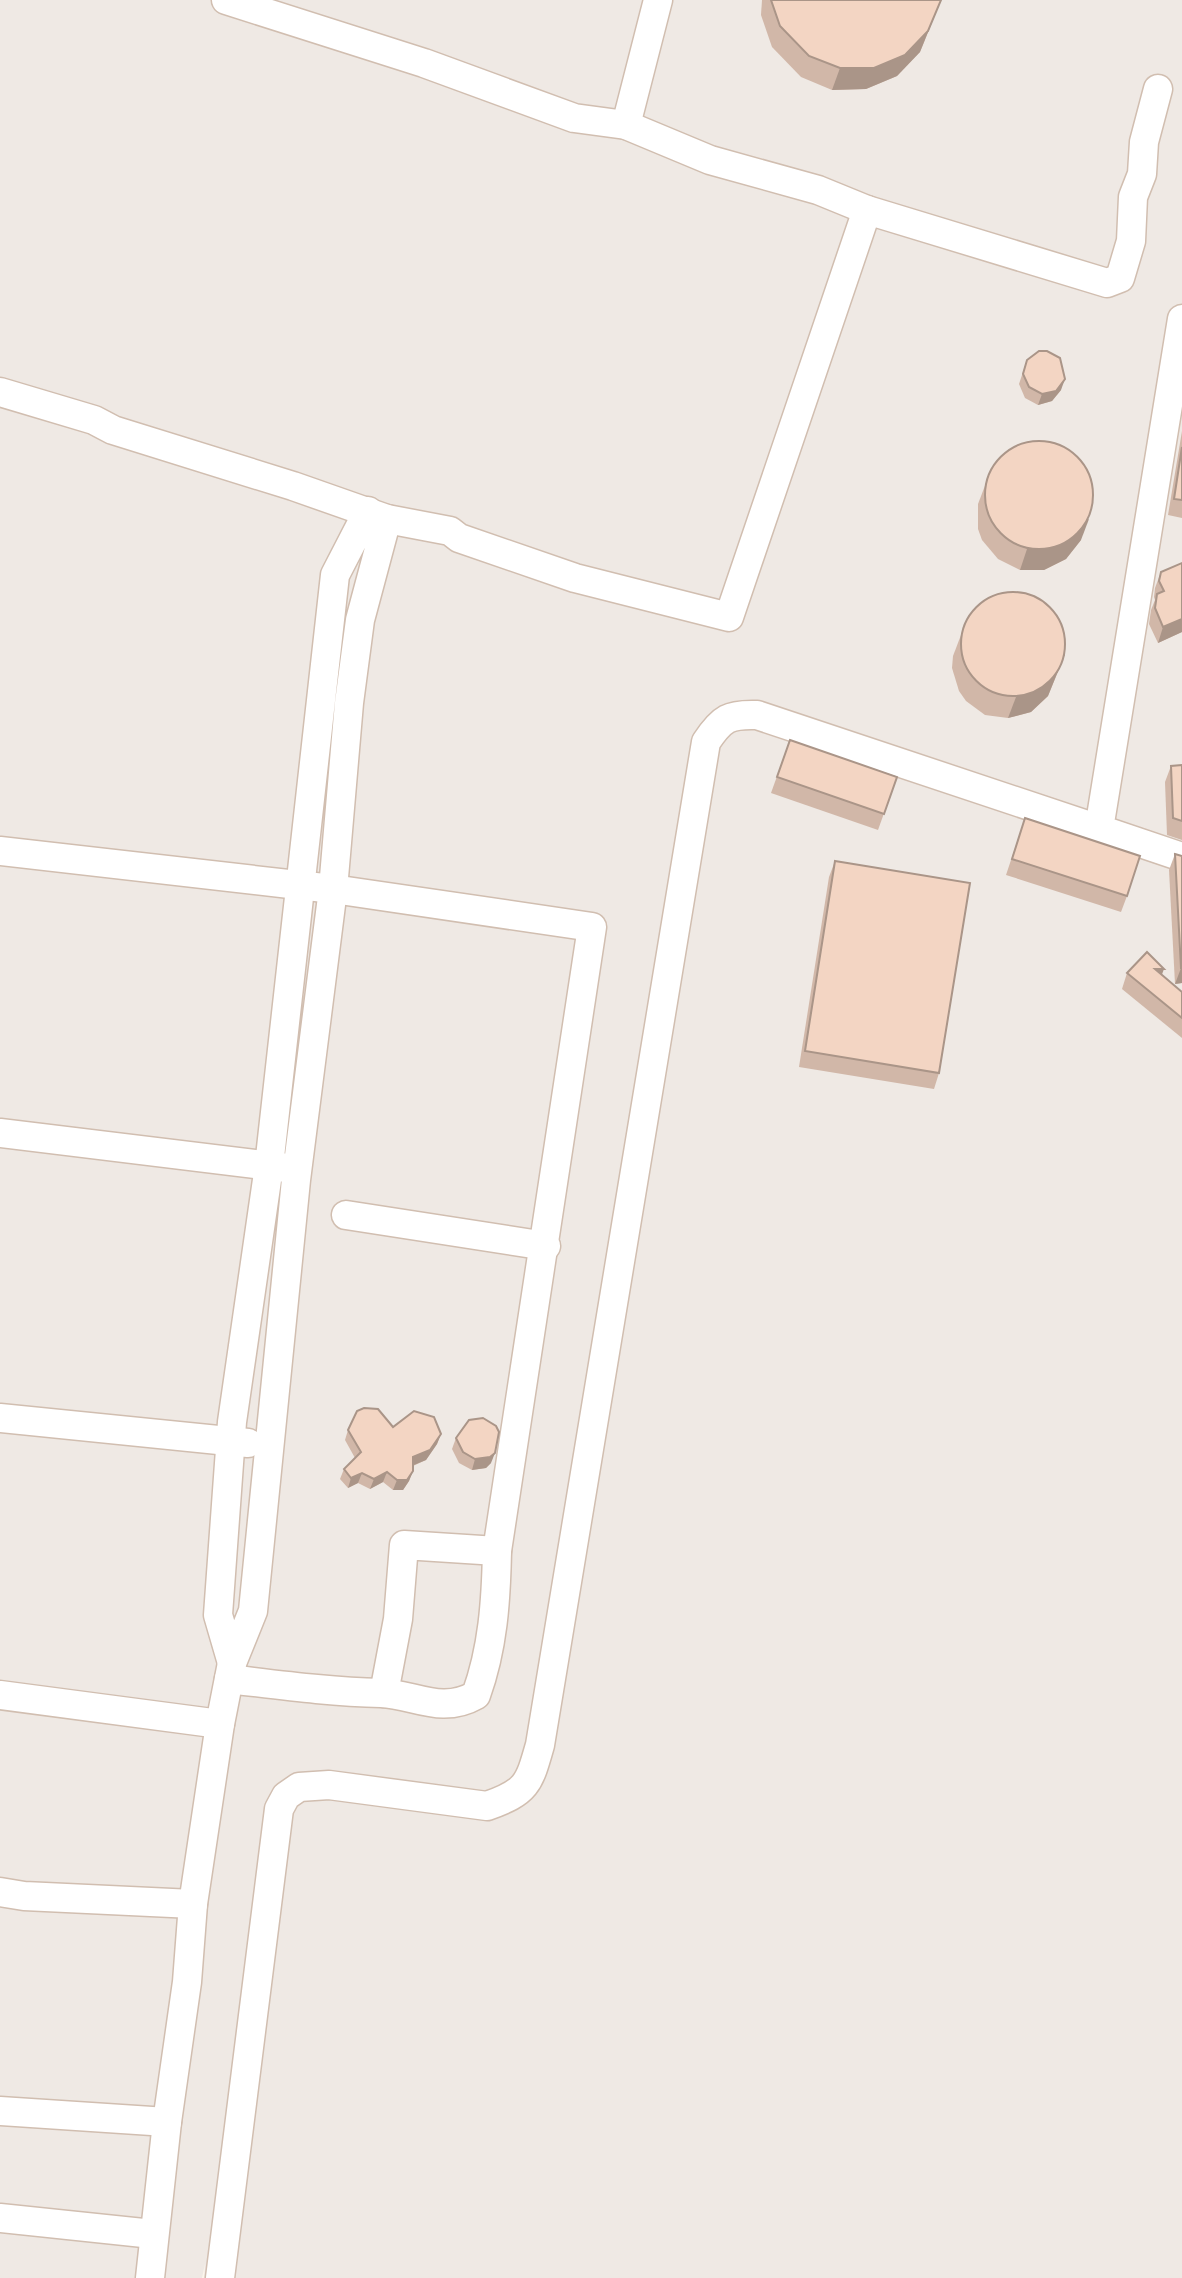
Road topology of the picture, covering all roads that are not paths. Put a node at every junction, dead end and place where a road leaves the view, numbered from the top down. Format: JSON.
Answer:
{"nodes":[{"id":1,"x":226,"y":0,"type":"edge"},
{"id":2,"x":658,"y":0,"type":"edge"},
{"id":3,"x":1158,"y":89,"type":"dead end"},
{"id":4,"x":626,"y":125,"type":"junction"},
{"id":5,"x":867,"y":210,"type":"junction"},
{"id":6,"x":1182,"y":319,"type":"edge"},
{"id":7,"x":0,"y":392,"type":"edge"},
{"id":8,"x":377,"y":515,"type":"junction"},
{"id":9,"x":1099,"y":829,"type":"junction"},
{"id":10,"x":0,"y":851,"type":"edge"},
{"id":11,"x":1182,"y":857,"type":"edge"},
{"id":12,"x":298,"y":885,"type":"junction"},
{"id":13,"x":333,"y":889,"type":"junction"},
{"id":14,"x":0,"y":1133,"type":"edge"},
{"id":15,"x":269,"y":1166,"type":"junction"},
{"id":16,"x":297,"y":1169,"type":"junction"},
{"id":17,"x":346,"y":1215,"type":"dead end"},
{"id":18,"x":546,"y":1246,"type":"junction"},
{"id":19,"x":249,"y":1301,"type":"junction"},
{"id":20,"x":284,"y":1308,"type":"junction"},
{"id":21,"x":0,"y":1418,"type":"edge"},
{"id":22,"x":230,"y":1442,"type":"junction"},
{"id":23,"x":268,"y":1445,"type":"junction"},
{"id":24,"x":497,"y":1551,"type":"junction"},
{"id":25,"x":231,"y":1671,"type":"junction"},
{"id":26,"x":384,"y":1693,"type":"junction"},
{"id":27,"x":0,"y":1695,"type":"edge"},
{"id":28,"x":220,"y":1724,"type":"junction"},
{"id":29,"x":0,"y":1892,"type":"edge"},
{"id":30,"x":193,"y":1904,"type":"junction"},
{"id":31,"x":0,"y":2111,"type":"edge"},
{"id":32,"x":167,"y":2122,"type":"junction"},
{"id":33,"x":0,"y":2218,"type":"edge"},
{"id":34,"x":153,"y":2234,"type":"junction"},
{"id":35,"x":150,"y":2278,"type":"edge"},
{"id":36,"x":220,"y":2278,"type":"edge"}],
"edges":[{"from":1,"to":4,"type":"lane"},
{"from":2,"to":4,"type":"lane"},
{"from":3,"to":5,"type":"lane"},
{"from":4,"to":5,"type":"lane"},
{"from":5,"to":8,"type":"lane"},
{"from":6,"to":9,"type":"lane"},
{"from":7,"to":8,"type":"lane"},
{"from":8,"to":12,"type":"lane"},
{"from":8,"to":13,"type":"lane"},
{"from":9,"to":11,"type":"lane"},
{"from":9,"to":36,"type":"lane"},
{"from":10,"to":12,"type":"lane"},
{"from":12,"to":13,"type":"lane"},
{"from":12,"to":15,"type":"lane"},
{"from":13,"to":16,"type":"lane"},
{"from":13,"to":18,"type":"lane"},
{"from":14,"to":15,"type":"lane"},
{"from":15,"to":16,"type":"lane"},
{"from":15,"to":19,"type":"lane"},
{"from":16,"to":20,"type":"lane"},
{"from":17,"to":18,"type":"lane"},
{"from":18,"to":24,"type":"lane"},
{"from":19,"to":20,"type":"lane"},
{"from":19,"to":22,"type":"lane"},
{"from":20,"to":23,"type":"lane"},
{"from":21,"to":22,"type":"lane"},
{"from":22,"to":23,"type":"lane"},
{"from":22,"to":25,"type":"lane"},
{"from":23,"to":25,"type":"lane"},
{"from":24,"to":26,"type":"lane"},
{"from":24,"to":26,"type":"lane"},
{"from":25,"to":26,"type":"lane"},
{"from":25,"to":28,"type":"lane"},
{"from":27,"to":28,"type":"lane"},
{"from":28,"to":30,"type":"lane"},
{"from":29,"to":30,"type":"lane"},
{"from":30,"to":32,"type":"lane"},
{"from":31,"to":32,"type":"lane"},
{"from":32,"to":34,"type":"lane"},
{"from":33,"to":34,"type":"lane"},
{"from":34,"to":35,"type":"lane"}]}
